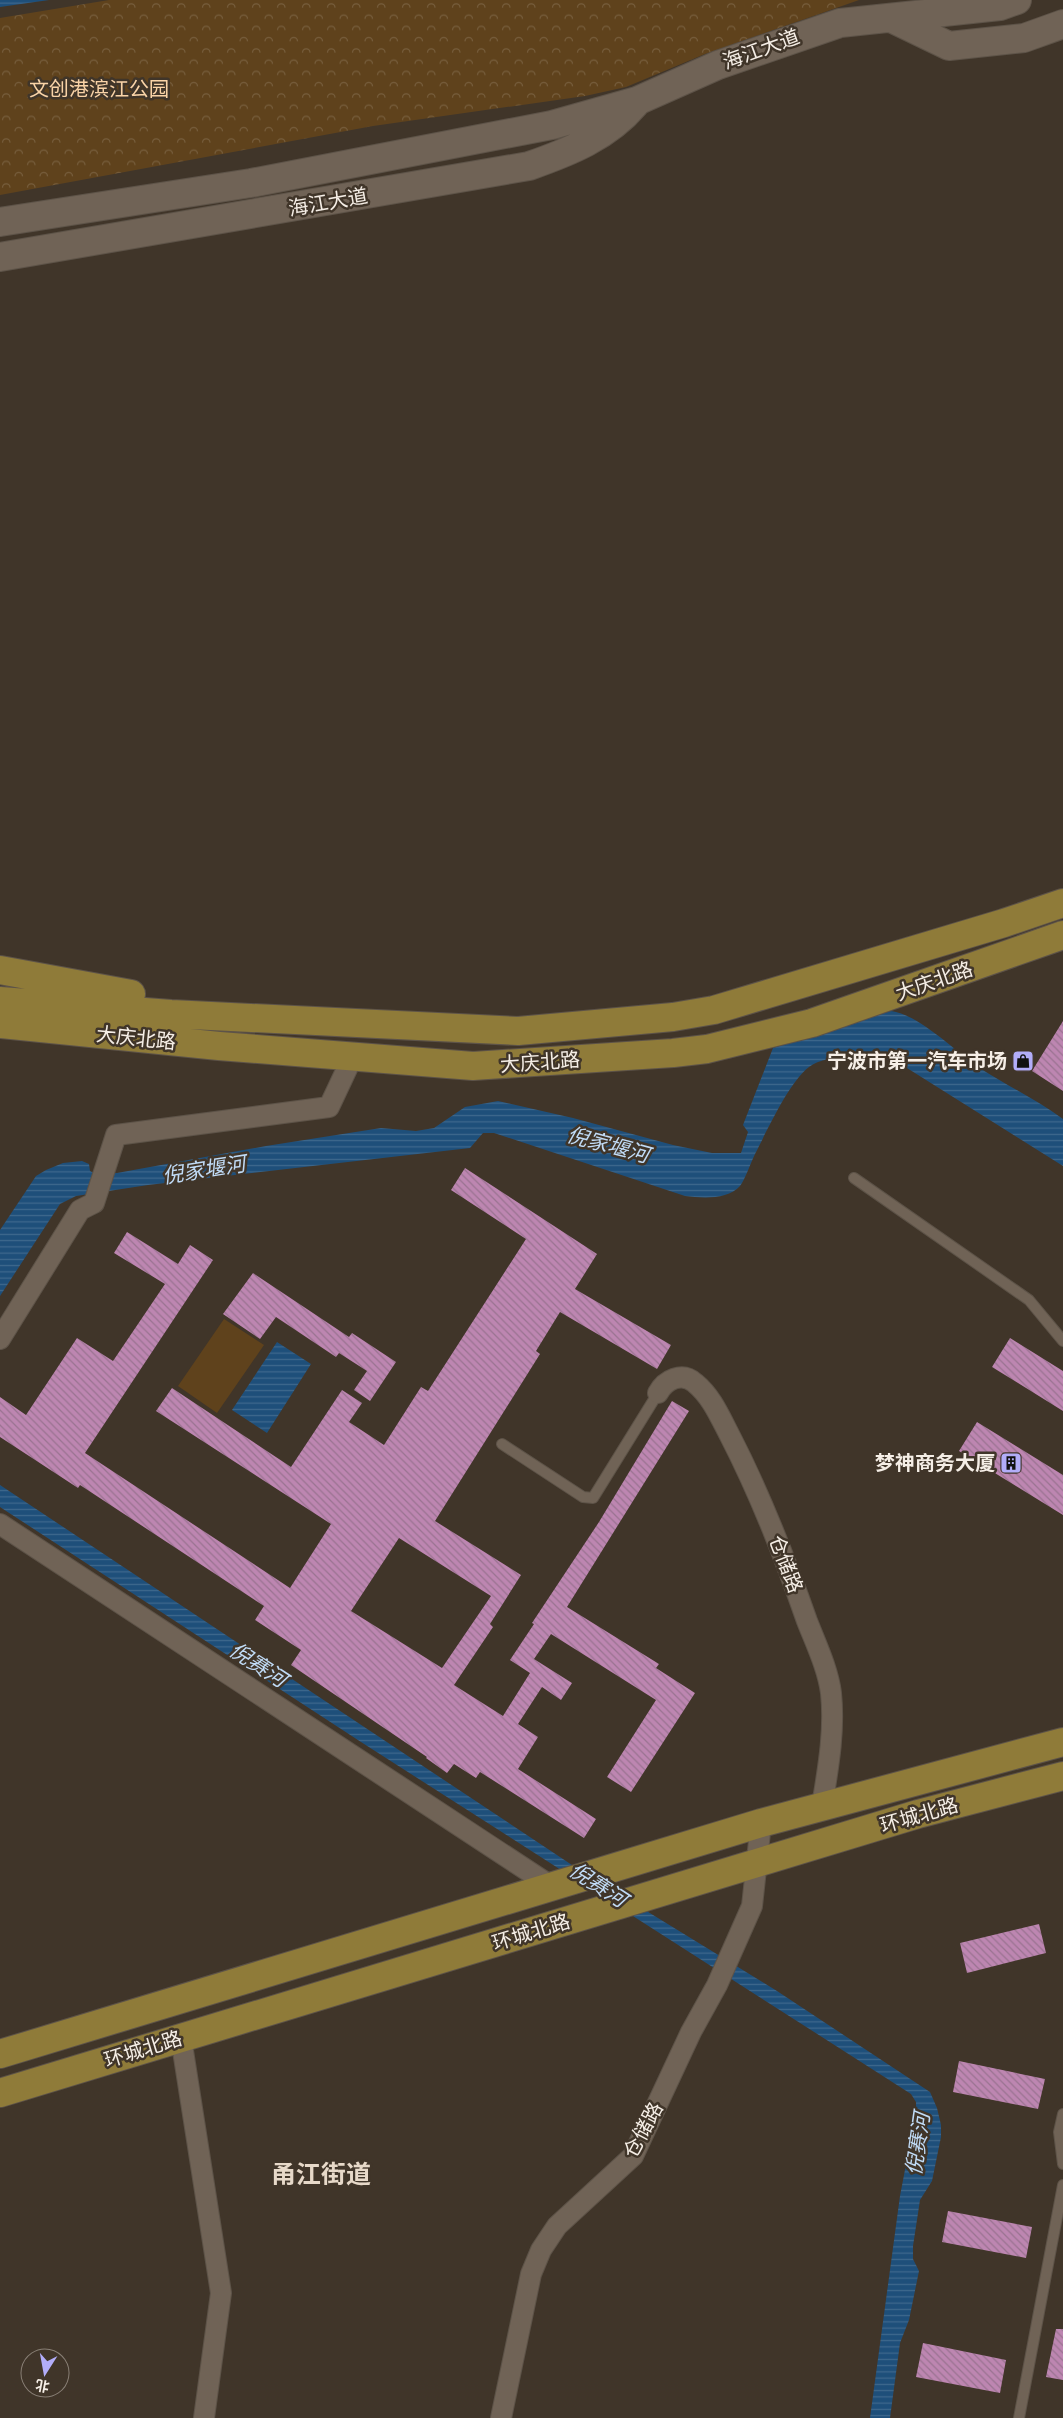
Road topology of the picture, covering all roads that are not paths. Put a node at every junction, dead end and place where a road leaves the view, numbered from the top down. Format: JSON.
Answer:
{"nodes":[{"id":1,"x":1018,"y":0,"type":"edge"},
{"id":2,"x":891,"y":18,"type":"junction"},
{"id":3,"x":1063,"y":24,"type":"edge"},
{"id":4,"x":637,"y":101,"type":"junction"},
{"id":5,"x":0,"y":222,"type":"edge"},
{"id":6,"x":0,"y":258,"type":"edge"},
{"id":7,"x":1063,"y":903,"type":"edge"},
{"id":8,"x":1063,"y":935,"type":"edge"},
{"id":9,"x":0,"y":970,"type":"edge"},
{"id":10,"x":0,"y":1001,"type":"edge"},
{"id":11,"x":171,"y":1014,"type":"junction"},
{"id":12,"x":0,"y":1024,"type":"edge"},
{"id":13,"x":353,"y":1056,"type":"junction"},
{"id":14,"x":854,"y":1178,"type":"dead end"},
{"id":15,"x":0,"y":1339,"type":"edge"},
{"id":16,"x":1063,"y":1341,"type":"edge"},
{"id":17,"x":658,"y":1393,"type":"joint"},
{"id":18,"x":502,"y":1444,"type":"dead end"},
{"id":19,"x":0,"y":1524,"type":"edge"},
{"id":20,"x":1063,"y":1742,"type":"edge"},
{"id":21,"x":1063,"y":1776,"type":"edge"},
{"id":22,"x":822,"y":1806,"type":"junction"},
{"id":23,"x":761,"y":1823,"type":"junction"},
{"id":24,"x":756,"y":1864,"type":"junction"},
{"id":25,"x":551,"y":1886,"type":"junction"},
{"id":26,"x":181,"y":2038,"type":"junction"},
{"id":27,"x":0,"y":2054,"type":"edge"},
{"id":28,"x":0,"y":2093,"type":"edge"},
{"id":29,"x":1063,"y":2114,"type":"edge"},
{"id":30,"x":1063,"y":2164,"type":"edge"},
{"id":31,"x":1063,"y":2186,"type":"edge"},
{"id":32,"x":204,"y":2418,"type":"edge"},
{"id":33,"x":501,"y":2418,"type":"edge"},
{"id":34,"x":1019,"y":2418,"type":"edge"}],
"edges":[{"from":1,"to":2,"type":"main road","name":"海江大道"},
{"from":2,"to":3,"type":"main road"},
{"from":2,"to":4,"type":"main road","name":"海江大道"},
{"from":4,"to":5,"type":"main road","name":"海江大道"},
{"from":4,"to":6,"type":"main road","name":"海江大道"},
{"from":7,"to":11,"type":"main road","name":"大庆北路"},
{"from":8,"to":13,"type":"main road","name":"大庆北路"},
{"from":9,"to":11,"type":"main road","name":"大庆北路"},
{"from":10,"to":11,"type":"main road","name":"大庆北路"},
{"from":12,"to":13,"type":"main road","name":"大庆北路"},
{"from":13,"to":15,"type":"street"},
{"from":14,"to":16,"type":"lane"},
{"from":17,"to":18,"type":"lane"},
{"from":17,"to":22,"type":"street","name":"仓储路"},
{"from":19,"to":25,"type":"street"},
{"from":20,"to":22,"type":"main road","name":"环城北路"},
{"from":21,"to":24,"type":"main road","name":"环城北路"},
{"from":22,"to":23,"type":"main road","name":"环城北路"},
{"from":23,"to":24,"type":"street","name":"仓储路"},
{"from":23,"to":25,"type":"main road","name":"环城北路"},
{"from":24,"to":26,"type":"main road","name":"环城北路"},
{"from":24,"to":33,"type":"street","name":"仓储路"},
{"from":25,"to":27,"type":"main road","name":"环城北路"},
{"from":26,"to":28,"type":"main road","name":"环城北路"},
{"from":26,"to":32,"type":"street"},
{"from":29,"to":30,"type":"lane"},
{"from":31,"to":34,"type":"lane"}]}
